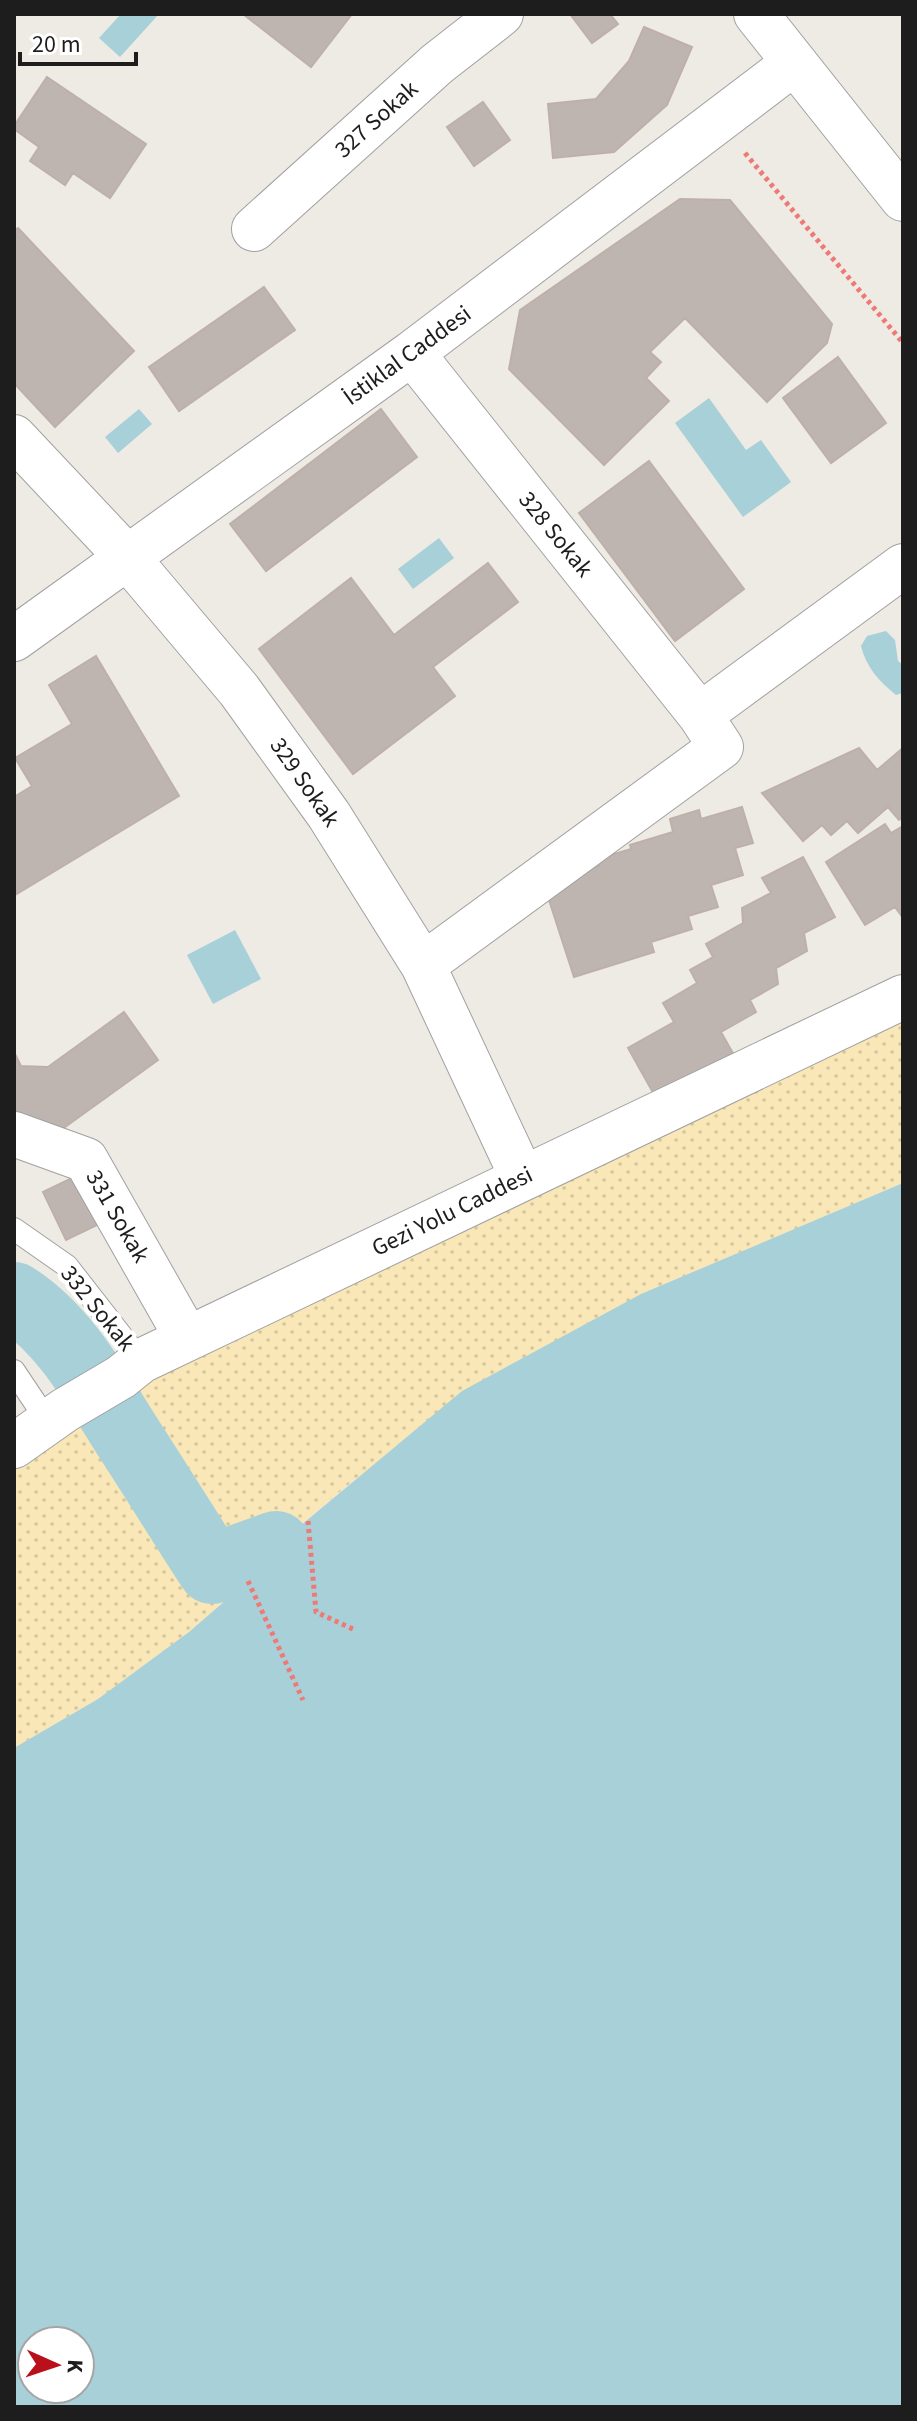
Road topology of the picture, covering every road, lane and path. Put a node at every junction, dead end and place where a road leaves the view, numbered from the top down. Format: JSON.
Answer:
{"nodes":[{"id":1,"x":501,"y":14,"type":"edge"},
{"id":2,"x":756,"y":14,"type":"edge"},
{"id":3,"x":794,"y":63,"type":"junction"},
{"id":4,"x":756,"y":144,"type":"dead end"},
{"id":5,"x":903,"y":199,"type":"edge"},
{"id":6,"x":254,"y":229,"type":"dead end"},
{"id":7,"x":903,"y":343,"type":"edge"},
{"id":8,"x":412,"y":353,"type":"junction"},
{"id":9,"x":14,"y":437,"type":"edge"},
{"id":10,"x":126,"y":556,"type":"junction"},
{"id":11,"x":903,"y":566,"type":"edge"},
{"id":12,"x":14,"y":639,"type":"edge"},
{"id":13,"x":700,"y":715,"type":"junction"},
{"id":14,"x":423,"y":965,"type":"junction"},
{"id":15,"x":903,"y":997,"type":"edge"},
{"id":16,"x":14,"y":1134,"type":"edge"},
{"id":17,"x":522,"y":1177,"type":"junction"},
{"id":18,"x":14,"y":1229,"type":"edge"},
{"id":19,"x":187,"y":1338,"type":"junction"},
{"id":20,"x":131,"y":1369,"type":"junction"},
{"id":21,"x":14,"y":1371,"type":"edge"},
{"id":22,"x":42,"y":1426,"type":"edge"},
{"id":23,"x":308,"y":1521,"type":"dead end"},
{"id":24,"x":248,"y":1581,"type":"dead end"},
{"id":25,"x":355,"y":1630,"type":"dead end"},
{"id":26,"x":303,"y":1700,"type":"dead end"}],
"edges":[{"from":1,"to":6,"type":"street","name":"327 Sokak"},
{"from":2,"to":3,"type":"street"},
{"from":3,"to":5,"type":"street"},
{"from":3,"to":8,"type":"street","name":"İstiklal Caddesi"},
{"from":4,"to":7,"type":"path"},
{"from":8,"to":10,"type":"street","name":"İstiklal Caddesi"},
{"from":8,"to":13,"type":"street","name":"328 Sokak"},
{"from":9,"to":10,"type":"street","name":"329 Sokak"},
{"from":10,"to":12,"type":"street","name":"İstiklal Caddesi"},
{"from":10,"to":14,"type":"street","name":"329 Sokak"},
{"from":11,"to":13,"type":"street"},
{"from":13,"to":14,"type":"street","name":"328 Sokak"},
{"from":14,"to":17,"type":"street","name":"329 Sokak"},
{"from":15,"to":17,"type":"street","name":"Gezi Yolu Caddesi"},
{"from":16,"to":19,"type":"street","name":"331 Sokak"},
{"from":17,"to":19,"type":"street","name":"Gezi Yolu Caddesi"},
{"from":18,"to":20,"type":"lane","name":"332 Sokak"},
{"from":19,"to":20,"type":"street","name":"Gezi Yolu Caddesi"},
{"from":20,"to":22,"type":"street","name":"Gezi Yolu Caddesi"},
{"from":21,"to":22,"type":"lane"},
{"from":23,"to":25,"type":"path"},
{"from":24,"to":26,"type":"path"}]}
